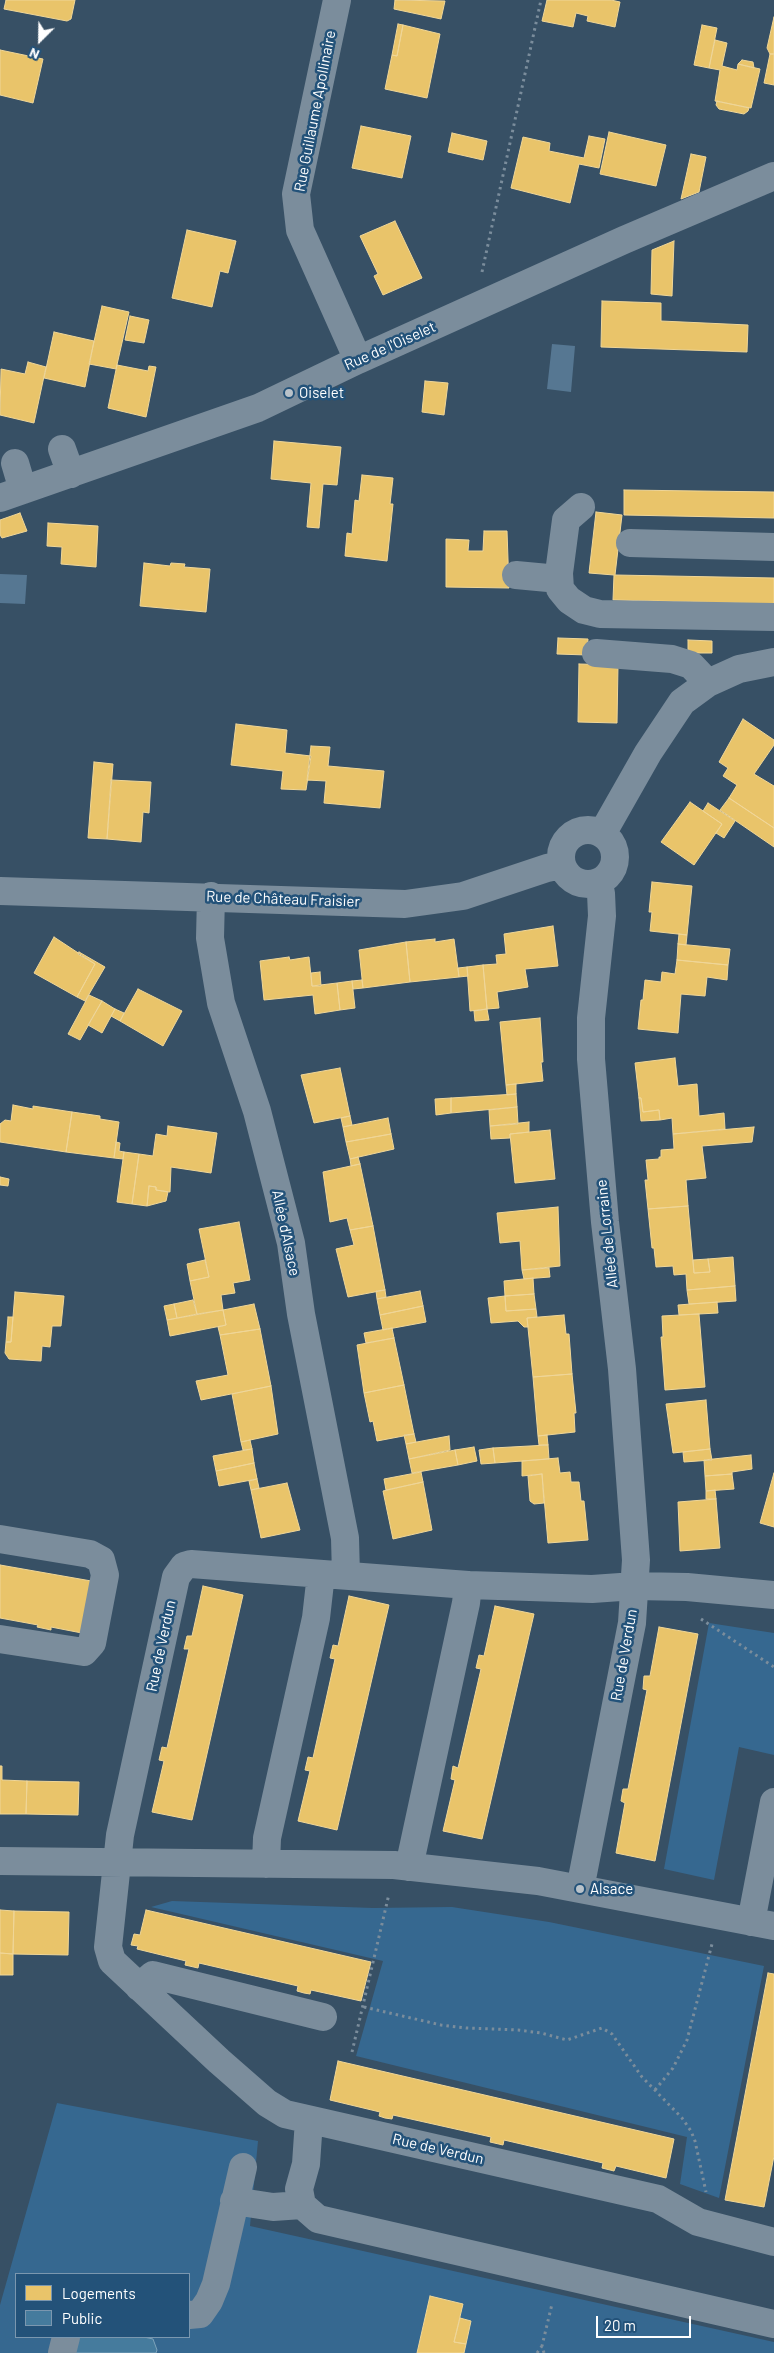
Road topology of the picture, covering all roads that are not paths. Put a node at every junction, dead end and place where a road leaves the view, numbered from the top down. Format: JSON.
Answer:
{"nodes":[{"id":1,"x":330,"y":3,"type":"edge"},
{"id":2,"x":774,"y":176,"type":"edge"},
{"id":3,"x":358,"y":360,"type":"junction"},
{"id":4,"x":14,"y":463,"type":"dead end"},
{"id":5,"x":11,"y":494,"type":"edge"},
{"id":6,"x":582,"y":507,"type":"dead end"},
{"id":7,"x":630,"y":543,"type":"dead end"},
{"id":8,"x":774,"y":547,"type":"edge"},
{"id":9,"x":516,"y":575,"type":"dead end"},
{"id":10,"x":559,"y":579,"type":"junction"},
{"id":11,"x":774,"y":617,"type":"edge"},
{"id":12,"x":596,"y":653,"type":"dead end"},
{"id":13,"x":774,"y":662,"type":"edge"},
{"id":14,"x":708,"y":683,"type":"junction"},
{"id":15,"x":602,"y":834,"type":"junction"},
{"id":16,"x":561,"y":865,"type":"junction"},
{"id":17,"x":596,"y":884,"type":"junction"},
{"id":18,"x":0,"y":890,"type":"edge"},
{"id":19,"x":210,"y":896,"type":"junction"},
{"id":20,"x":0,"y":1539,"type":"edge"},
{"id":21,"x":333,"y":1574,"type":"junction"},
{"id":22,"x":468,"y":1585,"type":"junction"},
{"id":23,"x":635,"y":1586,"type":"junction"},
{"id":24,"x":774,"y":1595,"type":"edge"},
{"id":25,"x":0,"y":1639,"type":"edge"},
{"id":26,"x":774,"y":1802,"type":"edge"},
{"id":27,"x":0,"y":1861,"type":"edge"},
{"id":28,"x":118,"y":1863,"type":"junction"},
{"id":29,"x":266,"y":1864,"type":"junction"},
{"id":30,"x":402,"y":1866,"type":"junction"},
{"id":31,"x":580,"y":1889,"type":"junction"},
{"id":32,"x":762,"y":1924,"type":"edge"},
{"id":33,"x":140,"y":1987,"type":"junction"},
{"id":34,"x":323,"y":2017,"type":"dead end"},
{"id":35,"x":309,"y":2120,"type":"junction"},
{"id":36,"x":242,"y":2167,"type":"dead end"},
{"id":37,"x":234,"y":2201,"type":"junction"},
{"id":38,"x":302,"y":2205,"type":"junction"},
{"id":39,"x":774,"y":2242,"type":"edge"},
{"id":40,"x":190,"y":2315,"type":"edge"},
{"id":41,"x":774,"y":2324,"type":"edge"},
{"id":42,"x":66,"y":2338,"type":"edge"},
{"id":43,"x":62,"y":2353,"type":"edge"}],
"edges":[{"from":1,"to":3,"type":"street","name":"Rue Guillaume Apollinaire"},
{"from":2,"to":3,"type":"street","name":"Rue de l'Oiselet"},
{"from":3,"to":5,"type":"street","name":"Rue de l'Oiselet"},
{"from":4,"to":5,"type":"street"},
{"from":6,"to":10,"type":"street"},
{"from":7,"to":8,"type":"street"},
{"from":9,"to":10,"type":"street"},
{"from":10,"to":11,"type":"street"},
{"from":12,"to":14,"type":"street"},
{"from":13,"to":14,"type":"street"},
{"from":14,"to":15,"type":"street"},
{"from":15,"to":16,"type":"street"},
{"from":15,"to":17,"type":"street"},
{"from":16,"to":17,"type":"street"},
{"from":16,"to":19,"type":"street","name":"Rue de Château Fraisier"},
{"from":17,"to":23,"type":"street","name":"Allée de Lorraine"},
{"from":18,"to":19,"type":"street","name":"Rue de Château Fraisier"},
{"from":19,"to":21,"type":"street","name":"Allée d'Alsace"},
{"from":20,"to":25,"type":"street"},
{"from":21,"to":22,"type":"street","name":"Rue de Verdun"},
{"from":21,"to":28,"type":"street","name":"Rue de Verdun"},
{"from":21,"to":29,"type":"street"},
{"from":22,"to":23,"type":"street","name":"Rue de Verdun"},
{"from":22,"to":30,"type":"street"},
{"from":23,"to":24,"type":"street"},
{"from":23,"to":31,"type":"street","name":"Rue de Verdun"},
{"from":26,"to":32,"type":"street"},
{"from":27,"to":28,"type":"street"},
{"from":28,"to":29,"type":"street"},
{"from":28,"to":33,"type":"street","name":"Rue de Verdun"},
{"from":29,"to":30,"type":"street"},
{"from":30,"to":31,"type":"street"},
{"from":31,"to":32,"type":"street"},
{"from":33,"to":34,"type":"street"},
{"from":33,"to":35,"type":"street","name":"Rue de Verdun"},
{"from":35,"to":38,"type":"street"},
{"from":35,"to":39,"type":"street","name":"Rue de Verdun"},
{"from":36,"to":37,"type":"street"},
{"from":37,"to":38,"type":"street"},
{"from":37,"to":40,"type":"street"},
{"from":38,"to":41,"type":"street"},
{"from":42,"to":43,"type":"street"}]}
